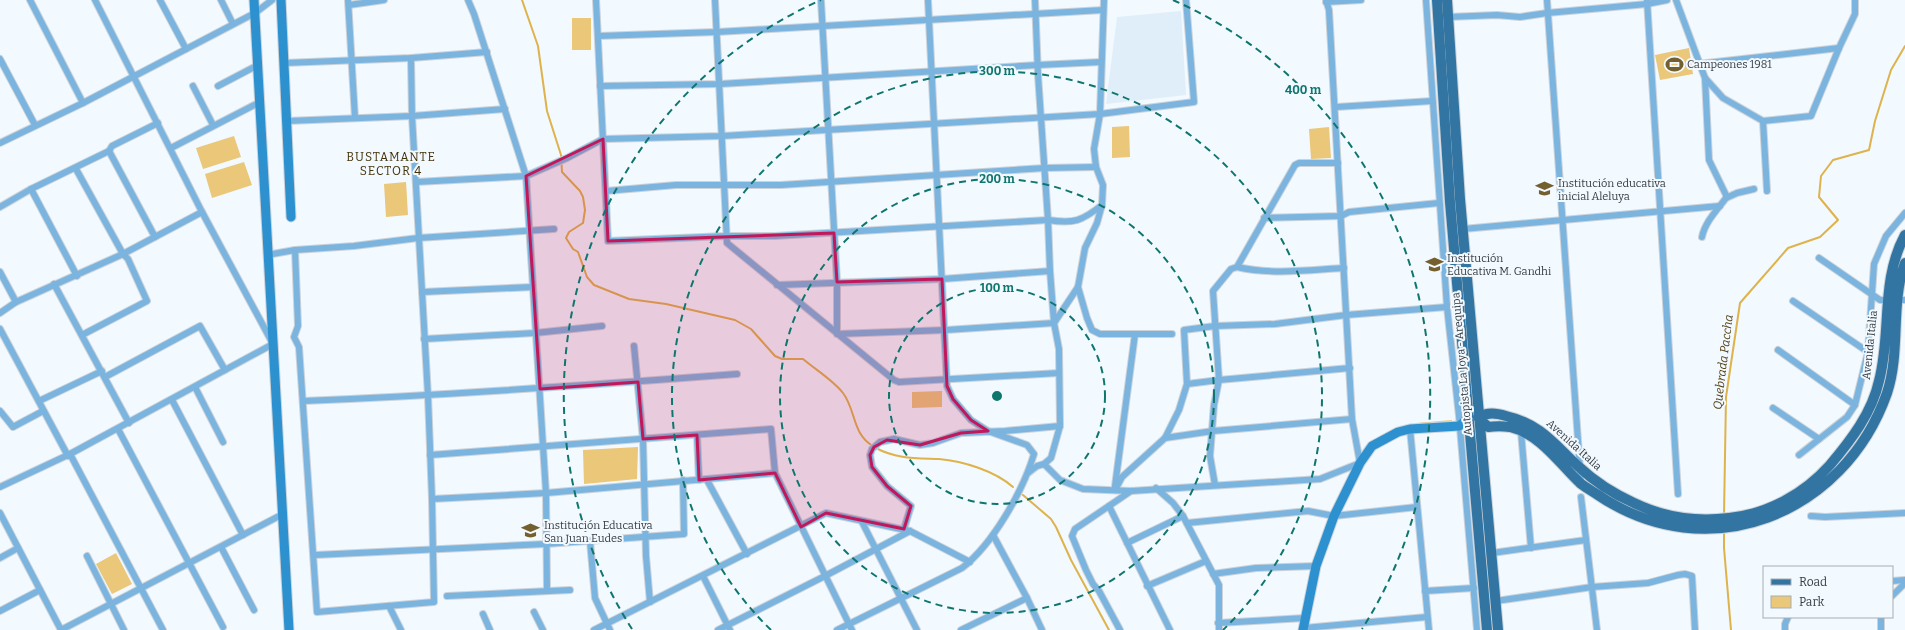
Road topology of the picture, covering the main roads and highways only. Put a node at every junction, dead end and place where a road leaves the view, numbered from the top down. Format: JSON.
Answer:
{"nodes":[{"id":1,"x":1437,"y":0,"type":"edge"},
{"id":2,"x":1447,"y":0,"type":"edge"},
{"id":3,"x":1905,"y":235,"type":"edge"},
{"id":4,"x":1905,"y":263,"type":"edge"},
{"id":5,"x":1902,"y":300,"type":"edge"},
{"id":6,"x":1469,"y":417,"type":"junction"},
{"id":7,"x":1650,"y":515,"type":"junction"},
{"id":8,"x":1487,"y":630,"type":"edge"},
{"id":9,"x":1498,"y":630,"type":"edge"}],
"edges":[{"from":1,"to":6,"type":"main road","name":"Autopista La Joya - Arequipa"},
{"from":2,"to":6,"type":"main road","name":"Autopista La Joya - Arequipa"},
{"from":3,"to":7,"type":"main road","name":"Avenida Italia"},
{"from":4,"to":5,"type":"main road","name":"Avenida Italia"},
{"from":5,"to":7,"type":"main road","name":"Avenida Italia"},
{"from":6,"to":7,"type":"main road","name":"Avenida Italia"},
{"from":6,"to":7,"type":"main road","name":"Avenida Italia"},
{"from":6,"to":8,"type":"main road","name":"Autopista La Joya - Arequipa"},
{"from":6,"to":9,"type":"main road","name":"Autopista La Joya - Arequipa"}]}
